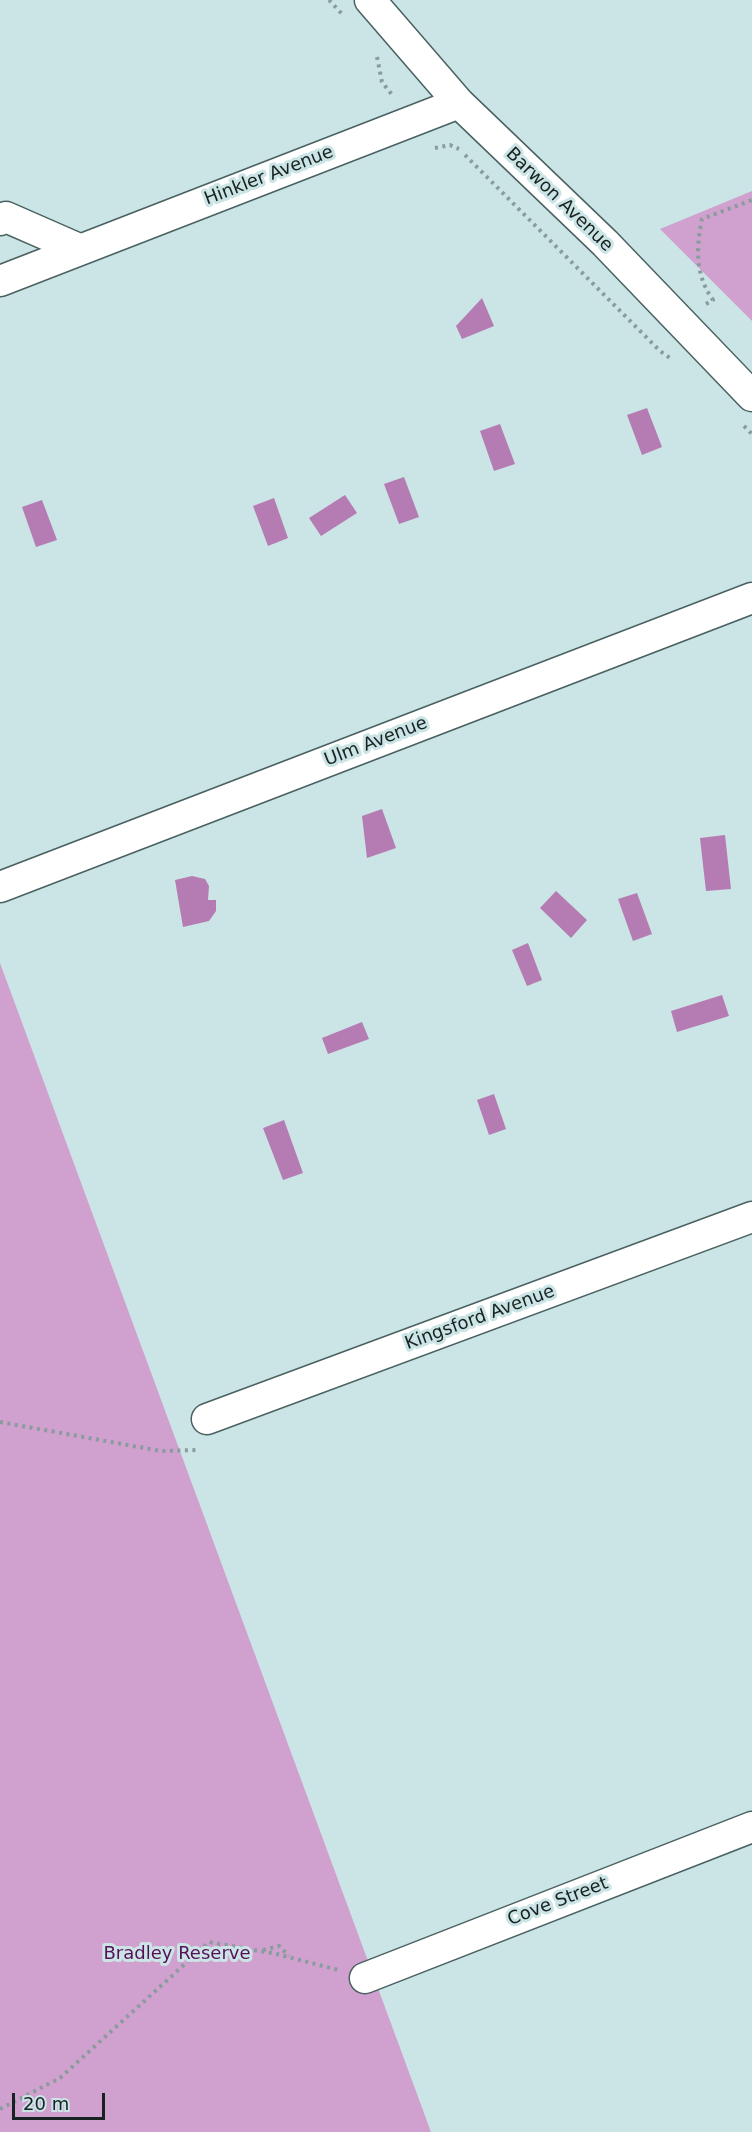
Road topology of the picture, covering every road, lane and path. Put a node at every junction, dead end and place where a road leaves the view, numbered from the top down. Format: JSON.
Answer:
{"nodes":[{"id":1,"x":329,"y":0,"type":"edge"},
{"id":2,"x":370,"y":0,"type":"edge"},
{"id":3,"x":345,"y":18,"type":"dead end"},
{"id":4,"x":377,"y":53,"type":"dead end"},
{"id":5,"x":395,"y":99,"type":"dead end"},
{"id":6,"x":459,"y":103,"type":"junction"},
{"id":7,"x":430,"y":149,"type":"dead end"},
{"id":8,"x":752,"y":200,"type":"edge"},
{"id":9,"x":0,"y":220,"type":"edge"},
{"id":10,"x":79,"y":249,"type":"junction"},
{"id":11,"x":0,"y":281,"type":"edge"},
{"id":12,"x":706,"y":304,"type":"dead end"},
{"id":13,"x":676,"y":362,"type":"dead end"},
{"id":14,"x":744,"y":407,"type":"edge"},
{"id":15,"x":752,"y":434,"type":"edge"},
{"id":16,"x":752,"y":598,"type":"edge"},
{"id":17,"x":0,"y":887,"type":"edge"},
{"id":18,"x":752,"y":1217,"type":"edge"},
{"id":19,"x":207,"y":1419,"type":"joint"},
{"id":20,"x":0,"y":1422,"type":"edge"},
{"id":21,"x":752,"y":1827,"type":"edge"},
{"id":22,"x":259,"y":1950,"type":"junction"},
{"id":23,"x":291,"y":1958,"type":"junction"},
{"id":24,"x":364,"y":1978,"type":"joint"},
{"id":25,"x":0,"y":2109,"type":"edge"}],
"edges":[{"from":1,"to":3,"type":"path"},
{"from":2,"to":6,"type":"street","name":"Barwon Avenue"},
{"from":4,"to":5,"type":"path"},
{"from":6,"to":10,"type":"street","name":"Hinkler Avenue"},
{"from":6,"to":14,"type":"street","name":"Barwon Avenue"},
{"from":7,"to":13,"type":"path"},
{"from":8,"to":12,"type":"path"},
{"from":9,"to":10,"type":"street"},
{"from":10,"to":11,"type":"street","name":"Hinkler Avenue"},
{"from":14,"to":15,"type":"path"},
{"from":16,"to":17,"type":"street","name":"Ulm Avenue"},
{"from":18,"to":19,"type":"street","name":"Kingsford Avenue"},
{"from":19,"to":20,"type":"path"},
{"from":21,"to":24,"type":"street","name":"Cove Street"},
{"from":22,"to":23,"type":"path"},
{"from":22,"to":23,"type":"path"},
{"from":22,"to":25,"type":"path"},
{"from":23,"to":24,"type":"path"}]}
